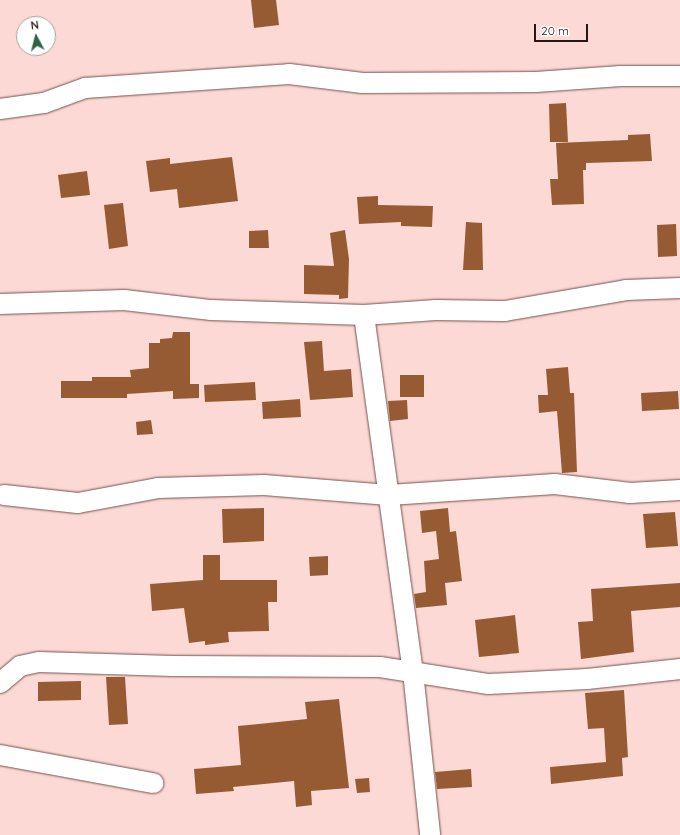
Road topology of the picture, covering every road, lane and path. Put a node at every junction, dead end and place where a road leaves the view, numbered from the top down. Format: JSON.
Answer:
{"nodes":[{"id":1,"x":680,"y":76,"type":"edge"},
{"id":2,"x":0,"y":110,"type":"edge"},
{"id":3,"x":680,"y":288,"type":"edge"},
{"id":4,"x":0,"y":304,"type":"edge"},
{"id":5,"x":364,"y":315,"type":"junction"},
{"id":6,"x":680,"y":490,"type":"edge"},
{"id":7,"x":4,"y":495,"type":"dead end"},
{"id":8,"x":389,"y":495,"type":"junction"},
{"id":9,"x":680,"y":669,"type":"edge"},
{"id":10,"x":414,"y":672,"type":"junction"},
{"id":11,"x":0,"y":682,"type":"edge"},
{"id":12,"x":0,"y":754,"type":"edge"},
{"id":13,"x":153,"y":783,"type":"dead end"},
{"id":14,"x":430,"y":835,"type":"edge"}],
"edges":[{"from":1,"to":2,"type":"street"},
{"from":3,"to":5,"type":"street"},
{"from":4,"to":5,"type":"street"},
{"from":5,"to":8,"type":"street"},
{"from":6,"to":8,"type":"street"},
{"from":7,"to":8,"type":"street"},
{"from":8,"to":10,"type":"street"},
{"from":9,"to":10,"type":"street"},
{"from":10,"to":11,"type":"street"},
{"from":10,"to":14,"type":"street"},
{"from":12,"to":13,"type":"street"}]}
